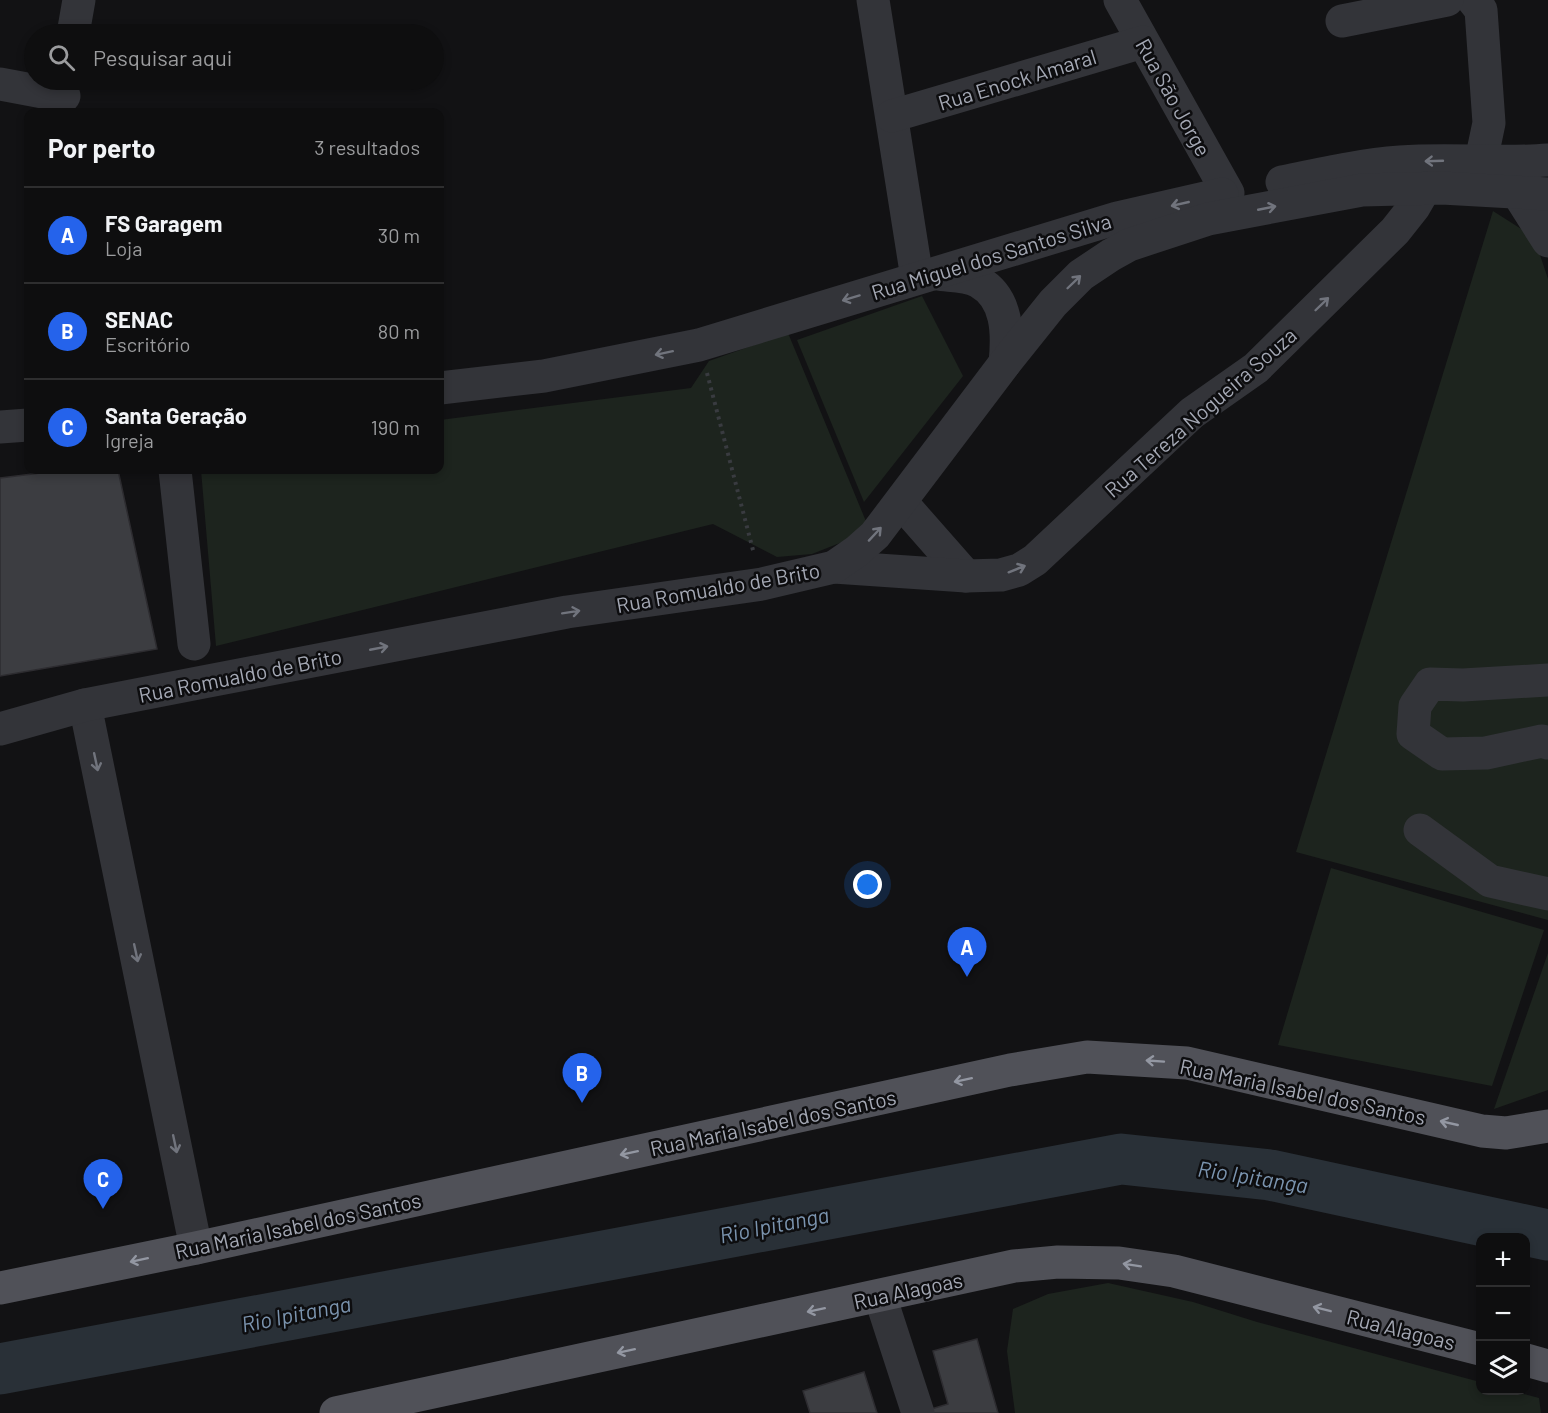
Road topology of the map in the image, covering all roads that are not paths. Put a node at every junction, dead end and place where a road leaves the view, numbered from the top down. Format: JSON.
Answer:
{"nodes":[{"id":1,"x":79,"y":0,"type":"edge"},
{"id":2,"x":873,"y":0,"type":"edge"},
{"id":3,"x":1120,"y":0,"type":"edge"},
{"id":4,"x":1447,"y":0,"type":"edge"},
{"id":5,"x":1473,"y":0,"type":"edge"},
{"id":6,"x":1342,"y":21,"type":"dead end"},
{"id":7,"x":75,"y":24,"type":"edge"},
{"id":8,"x":1143,"y":42,"type":"junction"},
{"id":9,"x":0,"y":84,"type":"edge"},
{"id":10,"x":24,"y":88,"type":"edge"},
{"id":11,"x":32,"y":90,"type":"edge"},
{"id":12,"x":64,"y":96,"type":"edge"},
{"id":13,"x":892,"y":116,"type":"junction"},
{"id":14,"x":1548,"y":160,"type":"edge"},
{"id":15,"x":1481,"y":161,"type":"junction"},
{"id":16,"x":1425,"y":188,"type":"junction"},
{"id":17,"x":1228,"y":193,"type":"junction"},
{"id":18,"x":1533,"y":193,"type":"edge"},
{"id":19,"x":1548,"y":241,"type":"edge"},
{"id":20,"x":1003,"y":253,"type":"junction"},
{"id":21,"x":926,"y":276,"type":"junction"},
{"id":22,"x":1041,"y":318,"type":"junction"},
{"id":23,"x":1005,"y":363,"type":"junction"},
{"id":24,"x":444,"y":388,"type":"edge"},
{"id":25,"x":24,"y":425,"type":"edge"},
{"id":26,"x":0,"y":427,"type":"edge"},
{"id":27,"x":175,"y":474,"type":"edge"},
{"id":28,"x":901,"y":502,"type":"junction"},
{"id":29,"x":834,"y":567,"type":"junction"},
{"id":30,"x":966,"y":576,"type":"junction"},
{"id":31,"x":194,"y":644,"type":"dead end"},
{"id":32,"x":1548,"y":680,"type":"edge"},
{"id":33,"x":85,"y":705,"type":"junction"},
{"id":34,"x":0,"y":729,"type":"edge"},
{"id":35,"x":1548,"y":743,"type":"edge"},
{"id":36,"x":1420,"y":830,"type":"dead end"},
{"id":37,"x":1548,"y":894,"type":"edge"},
{"id":38,"x":1548,"y":1126,"type":"edge"},
{"id":39,"x":196,"y":1248,"type":"junction"},
{"id":40,"x":0,"y":1288,"type":"edge"},
{"id":41,"x":879,"y":1296,"type":"junction"},
{"id":42,"x":1476,"y":1348,"type":"edge"},
{"id":43,"x":1530,"y":1361,"type":"edge"},
{"id":44,"x":1548,"y":1366,"type":"edge"},
{"id":45,"x":336,"y":1413,"type":"edge"},
{"id":46,"x":918,"y":1413,"type":"edge"}],
"edges":[{"from":1,"to":7,"type":"street"},
{"from":2,"to":13,"type":"street"},
{"from":3,"to":8,"type":"street","name":"Rua São Jorge"},
{"from":4,"to":6,"type":"street"},
{"from":5,"to":15,"type":"street"},
{"from":8,"to":13,"type":"street","name":"Rua Enock Amaral"},
{"from":8,"to":17,"type":"street","name":"Rua São Jorge"},
{"from":9,"to":10,"type":"street"},
{"from":11,"to":12,"type":"street"},
{"from":13,"to":21,"type":"street"},
{"from":14,"to":15,"type":"street","name":"Rua Miguel dos Santos Silva"},
{"from":15,"to":17,"type":"street","name":"Rua Miguel dos Santos Silva","one_way":true},
{"from":16,"to":18,"type":"street","name":"Rua Romualdo de Brito"},
{"from":22,"to":16,"type":"street","name":"Rua Romualdo de Brito","one_way":true},
{"from":30,"to":16,"type":"street","name":"Rua Tereza Nogueira Souza","one_way":true},
{"from":17,"to":20,"type":"street","name":"Rua Miguel dos Santos Silva","one_way":true},
{"from":18,"to":19,"type":"street"},
{"from":20,"to":21,"type":"street","name":"Rua Miguel dos Santos Silva"},
{"from":20,"to":22,"type":"street"},
{"from":21,"to":23,"type":"street"},
{"from":21,"to":24,"type":"street","name":"Rua Miguel dos Santos Silva","one_way":true},
{"from":22,"to":23,"type":"street","name":"Rua Romualdo de Brito"},
{"from":23,"to":28,"type":"street","name":"Rua Romualdo de Brito"},
{"from":25,"to":26,"type":"street"},
{"from":27,"to":31,"type":"street"},
{"from":29,"to":28,"type":"street","name":"Rua Romualdo de Brito","one_way":true},
{"from":28,"to":30,"type":"street"},
{"from":29,"to":30,"type":"street","name":"Rua Tereza Nogueira Souza"},
{"from":33,"to":29,"type":"street","name":"Rua Romualdo de Brito","one_way":true},
{"from":32,"to":35,"type":"street"},
{"from":33,"to":34,"type":"street","name":"Rua Romualdo de Brito"},
{"from":33,"to":39,"type":"street","one_way":true},
{"from":36,"to":37,"type":"street"},
{"from":38,"to":39,"type":"main road","name":"Rua Maria Isabel dos Santos","one_way":true},
{"from":39,"to":40,"type":"main road","name":"Rua Maria Isabel dos Santos","one_way":true},
{"from":42,"to":41,"type":"main road","name":"Rua Alagoas","one_way":true},
{"from":41,"to":45,"type":"main road","name":"Rua Alagoas","one_way":true},
{"from":41,"to":46,"type":"street"},
{"from":43,"to":44,"type":"main road"}]}
